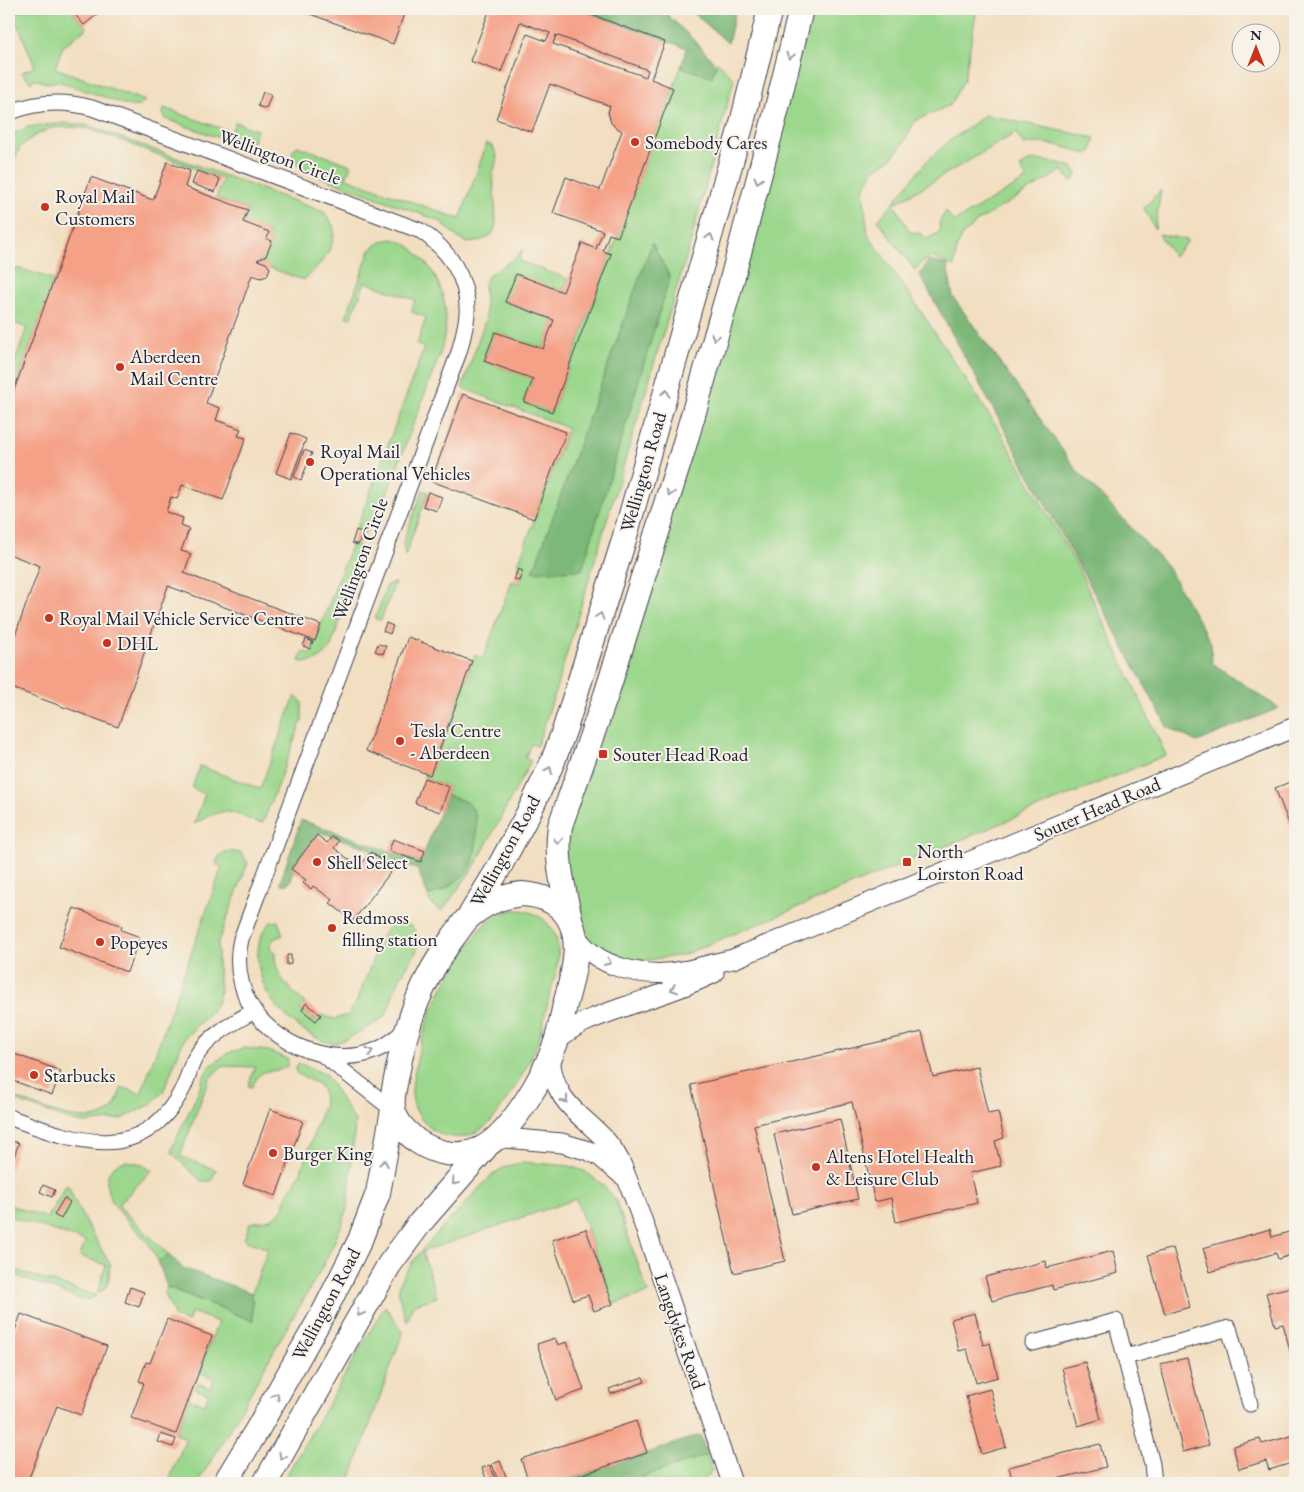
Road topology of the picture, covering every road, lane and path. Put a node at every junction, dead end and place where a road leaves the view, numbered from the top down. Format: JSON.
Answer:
{"nodes":[{"id":1,"x":770,"y":9,"type":"edge"},
{"id":2,"x":801,"y":9,"type":"edge"},
{"id":3,"x":9,"y":113,"type":"edge"},
{"id":4,"x":1295,"y":727,"type":"edge"},
{"id":5,"x":469,"y":917,"type":"junction"},
{"id":6,"x":572,"y":927,"type":"junction"},
{"id":7,"x":733,"y":959,"type":"junction"},
{"id":8,"x":254,"y":1011,"type":"junction"},
{"id":9,"x":408,"y":1024,"type":"junction"},
{"id":10,"x":553,"y":1048,"type":"junction"},
{"id":11,"x":323,"y":1055,"type":"junction"},
{"id":12,"x":393,"y":1110,"type":"junction"},
{"id":13,"x":9,"y":1117,"type":"edge"},
{"id":14,"x":489,"y":1144,"type":"junction"},
{"id":15,"x":626,"y":1179,"type":"junction"},
{"id":16,"x":1033,"y":1343,"type":"dead end"},
{"id":17,"x":1126,"y":1357,"type":"junction"},
{"id":18,"x":1250,"y":1404,"type":"dead end"},
{"id":19,"x":225,"y":1483,"type":"edge"},
{"id":20,"x":265,"y":1483,"type":"edge"},
{"id":21,"x":732,"y":1483,"type":"edge"},
{"id":22,"x":1154,"y":1483,"type":"edge"}],
"edges":[{"from":5,"to":1,"type":"main road","name":"Wellington Road","one_way":true},
{"from":2,"to":6,"type":"main road","name":"Wellington Road","one_way":true},
{"from":3,"to":8,"type":"street","name":"Wellington Circle"},
{"from":4,"to":7,"type":"street","name":"Souter Head Road"},
{"from":5,"to":6,"type":"main road"},
{"from":5,"to":9,"type":"main road","name":"Wellington Road"},
{"from":6,"to":7,"type":"street","name":"Souter Head Road","one_way":true},
{"from":6,"to":10,"type":"main road","name":"Wellington Road"},
{"from":7,"to":10,"type":"street","name":"Souter Head Road","one_way":true},
{"from":8,"to":11,"type":"street","name":"Wellington Circle"},
{"from":8,"to":13,"type":"street"},
{"from":11,"to":9,"type":"street","name":"Wellington Circle","one_way":true},
{"from":9,"to":12,"type":"main road","name":"Wellington Road"},
{"from":10,"to":14,"type":"main road","name":"Wellington Road"},
{"from":10,"to":15,"type":"street","name":"Langdykes Road","one_way":true},
{"from":11,"to":12,"type":"street","name":"Wellington Circle"},
{"from":12,"to":14,"type":"main road"},
{"from":19,"to":12,"type":"main road","name":"Wellington Road","one_way":true},
{"from":14,"to":15,"type":"street","name":"Langdykes Road"},
{"from":14,"to":20,"type":"main road","name":"Wellington Road","one_way":true},
{"from":15,"to":21,"type":"street","name":"Langdykes Road"},
{"from":16,"to":17,"type":"street"},
{"from":17,"to":18,"type":"street"},
{"from":17,"to":22,"type":"street"}]}
